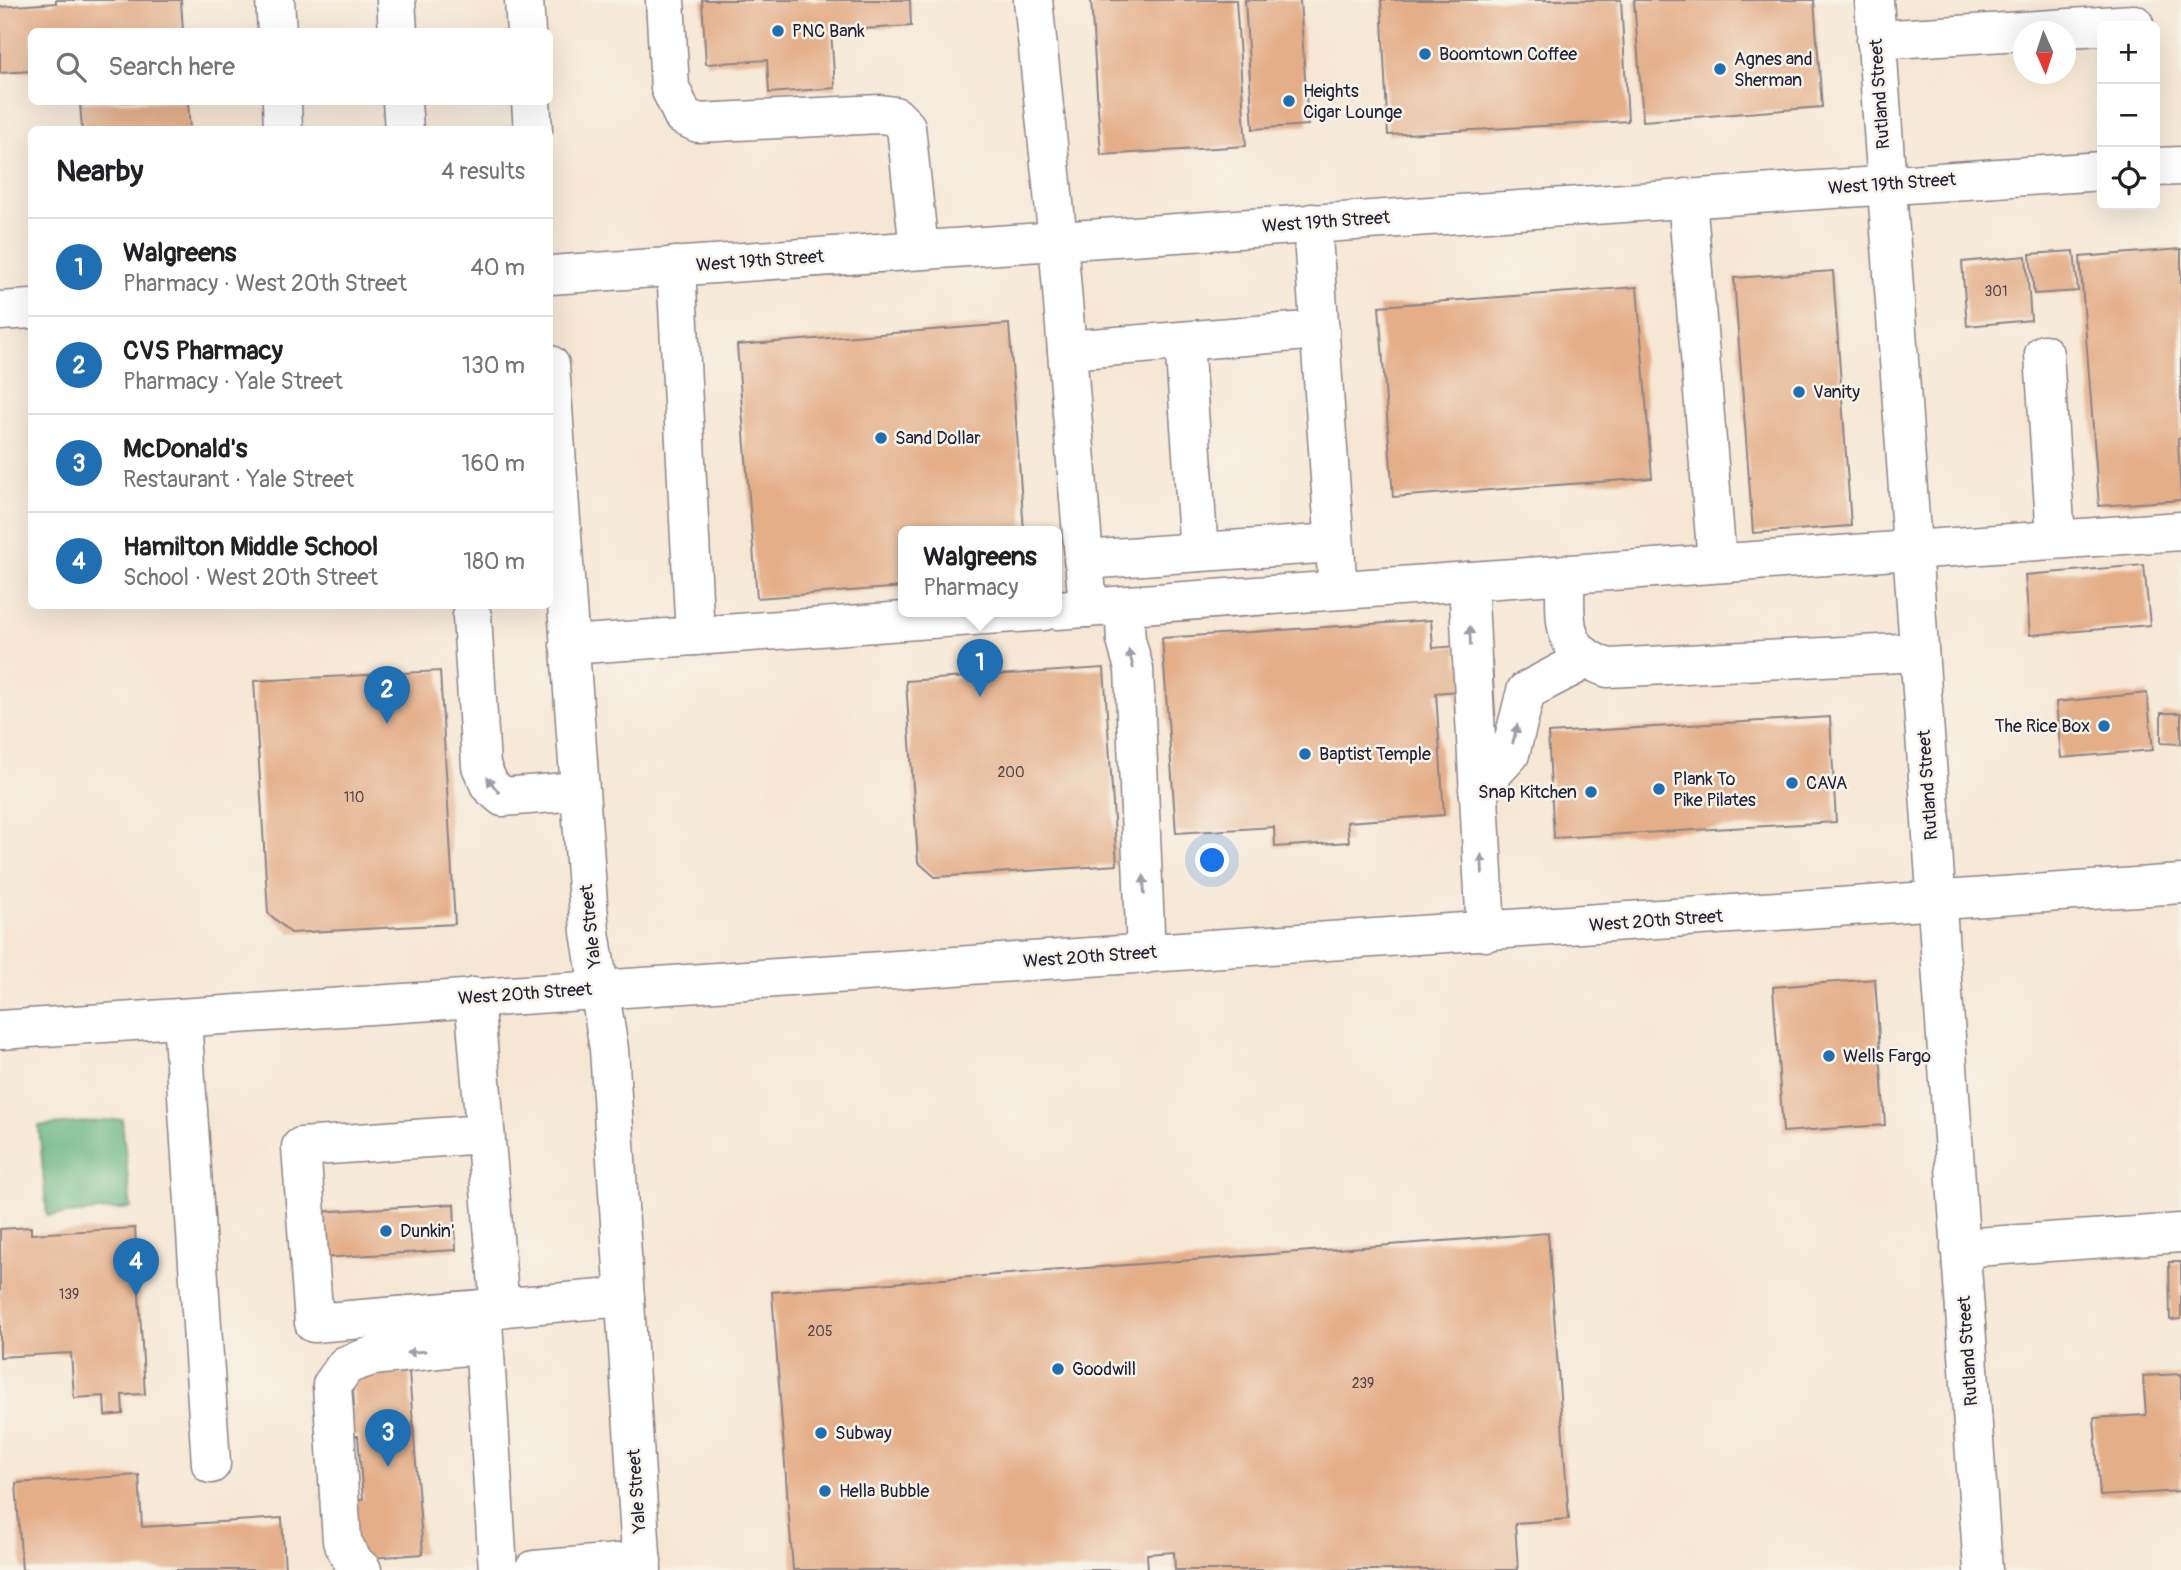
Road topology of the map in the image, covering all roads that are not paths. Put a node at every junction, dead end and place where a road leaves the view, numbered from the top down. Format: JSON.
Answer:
{"nodes":[{"id":1,"x":275,"y":0,"type":"edge"},
{"id":2,"x":396,"y":0,"type":"edge"},
{"id":3,"x":524,"y":0,"type":"edge"},
{"id":4,"x":665,"y":0,"type":"edge"},
{"id":5,"x":1033,"y":0,"type":"edge"},
{"id":6,"x":1874,"y":0,"type":"edge"},
{"id":7,"x":2097,"y":26,"type":"edge"},
{"id":8,"x":277,"y":28,"type":"edge"},
{"id":9,"x":398,"y":28,"type":"edge"},
{"id":10,"x":526,"y":28,"type":"edge"},
{"id":11,"x":1876,"y":40,"type":"junction"},
{"id":12,"x":282,"y":105,"type":"edge"},
{"id":13,"x":402,"y":105,"type":"edge"},
{"id":14,"x":531,"y":105,"type":"edge"},
{"id":15,"x":284,"y":126,"type":"edge"},
{"id":16,"x":404,"y":126,"type":"edge"},
{"id":17,"x":533,"y":126,"type":"edge"},
{"id":18,"x":2181,"y":166,"type":"edge"},
{"id":19,"x":2160,"y":167,"type":"edge"},
{"id":20,"x":2097,"y":171,"type":"edge"},
{"id":21,"x":1886,"y":185,"type":"junction"},
{"id":22,"x":1687,"y":198,"type":"junction"},
{"id":23,"x":1312,"y":223,"type":"junction"},
{"id":24,"x":1058,"y":241,"type":"junction"},
{"id":25,"x":919,"y":250,"type":"junction"},
{"id":26,"x":676,"y":266,"type":"junction"},
{"id":27,"x":553,"y":275,"type":"edge"},
{"id":28,"x":28,"y":309,"type":"edge"},
{"id":29,"x":0,"y":311,"type":"edge"},
{"id":30,"x":1320,"y":330,"type":"junction"},
{"id":31,"x":1184,"y":341,"type":"junction"},
{"id":32,"x":1067,"y":350,"type":"junction"},
{"id":33,"x":2044,"y":354,"type":"dead end"},
{"id":34,"x":553,"y":455,"type":"edge"},
{"id":35,"x":555,"y":515,"type":"edge"},
{"id":36,"x":2181,"y":531,"type":"edge"},
{"id":37,"x":2056,"y":539,"type":"junction"},
{"id":38,"x":1335,"y":543,"type":"junction"},
{"id":39,"x":1912,"y":549,"type":"junction"},
{"id":40,"x":1199,"y":552,"type":"junction"},
{"id":41,"x":1083,"y":560,"type":"junction"},
{"id":42,"x":1717,"y":562,"type":"junction"},
{"id":43,"x":1565,"y":574,"type":"junction"},
{"id":44,"x":1468,"y":580,"type":"junction"},
{"id":45,"x":1338,"y":590,"type":"junction"},
{"id":46,"x":1090,"y":608,"type":"edge"},
{"id":47,"x":472,"y":616,"type":"dead end"},
{"id":48,"x":960,"y":617,"type":"edge"},
{"id":49,"x":695,"y":636,"type":"junction"},
{"id":50,"x":569,"y":645,"type":"junction"},
{"id":51,"x":1919,"y":652,"type":"junction"},
{"id":52,"x":1585,"y":660,"type":"junction"},
{"id":53,"x":1478,"y":789,"type":"junction"},
{"id":54,"x":579,"y":791,"type":"junction"},
{"id":55,"x":2181,"y":884,"type":"edge"},
{"id":56,"x":1936,"y":901,"type":"junction"},
{"id":57,"x":1486,"y":932,"type":"junction"},
{"id":58,"x":1146,"y":954,"type":"junction"},
{"id":59,"x":599,"y":989,"type":"junction"},
{"id":60,"x":474,"y":997,"type":"junction"},
{"id":61,"x":183,"y":1017,"type":"junction"},
{"id":62,"x":0,"y":1030,"type":"edge"},
{"id":63,"x":485,"y":1135,"type":"junction"},
{"id":64,"x":2181,"y":1233,"type":"edge"},
{"id":65,"x":1961,"y":1248,"type":"junction"},
{"id":66,"x":625,"y":1297,"type":"junction"},
{"id":67,"x":489,"y":1321,"type":"junction"},
{"id":68,"x":372,"y":1356,"type":"junction"},
{"id":69,"x":211,"y":1464,"type":"dead end"},
{"id":70,"x":642,"y":1565,"type":"edge"},
{"id":71,"x":344,"y":1570,"type":"edge"},
{"id":72,"x":362,"y":1570,"type":"edge"},
{"id":73,"x":498,"y":1570,"type":"edge"},
{"id":74,"x":534,"y":1570,"type":"edge"},
{"id":75,"x":1983,"y":1570,"type":"edge"}],
"edges":[{"from":1,"to":8,"type":"main road"},
{"from":2,"to":9,"type":"main road"},
{"from":3,"to":10,"type":"main road"},
{"from":4,"to":25,"type":"main road"},
{"from":5,"to":24,"type":"main road"},
{"from":6,"to":11,"type":"main road","name":"Rutland Street"},
{"from":7,"to":11,"type":"main road"},
{"from":11,"to":21,"type":"main road","name":"Rutland Street"},
{"from":12,"to":15,"type":"main road"},
{"from":13,"to":16,"type":"main road"},
{"from":14,"to":17,"type":"main road"},
{"from":18,"to":19,"type":"main road"},
{"from":20,"to":21,"type":"main road","name":"West 19th Street"},
{"from":21,"to":22,"type":"main road","name":"West 19th Street"},
{"from":21,"to":39,"type":"main road","name":"Rutland Street"},
{"from":22,"to":23,"type":"main road","name":"West 19th Street"},
{"from":22,"to":42,"type":"main road"},
{"from":23,"to":24,"type":"main road","name":"West 19th Street"},
{"from":23,"to":30,"type":"main road"},
{"from":24,"to":25,"type":"main road","name":"West 19th Street"},
{"from":24,"to":32,"type":"main road"},
{"from":25,"to":26,"type":"main road","name":"West 19th Street"},
{"from":26,"to":27,"type":"main road","name":"West 19th Street"},
{"from":26,"to":49,"type":"main road"},
{"from":28,"to":29,"type":"main road"},
{"from":30,"to":31,"type":"main road"},
{"from":30,"to":38,"type":"main road"},
{"from":31,"to":32,"type":"main road"},
{"from":31,"to":40,"type":"main road"},
{"from":32,"to":41,"type":"main road"},
{"from":33,"to":37,"type":"main road"},
{"from":34,"to":35,"type":"main road","name":"Yale Street"},
{"from":35,"to":50,"type":"main road","name":"Yale Street"},
{"from":36,"to":37,"type":"main road"},
{"from":37,"to":39,"type":"main road"},
{"from":38,"to":40,"type":"main road"},
{"from":38,"to":45,"type":"main road"},
{"from":39,"to":42,"type":"main road"},
{"from":39,"to":51,"type":"main road","name":"Rutland Street"},
{"from":40,"to":41,"type":"main road"},
{"from":41,"to":46,"type":"main road"},
{"from":42,"to":43,"type":"main road"},
{"from":43,"to":44,"type":"main road"},
{"from":43,"to":52,"type":"main road"},
{"from":44,"to":45,"type":"main road"},
{"from":53,"to":44,"type":"main road","one_way":true},
{"from":45,"to":46,"type":"main road"},
{"from":58,"to":46,"type":"main road","one_way":true},
{"from":54,"to":47,"type":"main road","one_way":true},
{"from":48,"to":49,"type":"main road"},
{"from":49,"to":50,"type":"main road"},
{"from":50,"to":54,"type":"main road","name":"Yale Street"},
{"from":51,"to":52,"type":"main road"},
{"from":51,"to":56,"type":"main road","name":"Rutland Street"},
{"from":53,"to":52,"type":"main road","one_way":true},
{"from":57,"to":53,"type":"main road","one_way":true},
{"from":54,"to":59,"type":"main road","name":"Yale Street"},
{"from":55,"to":56,"type":"main road","name":"West 20th Street"},
{"from":56,"to":57,"type":"main road","name":"West 20th Street"},
{"from":56,"to":65,"type":"main road","name":"Rutland Street"},
{"from":57,"to":58,"type":"main road","name":"West 20th Street"},
{"from":58,"to":59,"type":"main road","name":"West 20th Street"},
{"from":59,"to":60,"type":"main road","name":"West 20th Street"},
{"from":59,"to":66,"type":"main road","name":"Yale Street"},
{"from":60,"to":61,"type":"main road","name":"West 20th Street"},
{"from":60,"to":63,"type":"main road"},
{"from":61,"to":62,"type":"main road","name":"West 20th Street"},
{"from":61,"to":69,"type":"main road"},
{"from":63,"to":67,"type":"main road"},
{"from":63,"to":67,"type":"main road"},
{"from":64,"to":65,"type":"main road"},
{"from":65,"to":75,"type":"main road","name":"Rutland Street"},
{"from":66,"to":67,"type":"main road"},
{"from":66,"to":70,"type":"main road","name":"Yale Street"},
{"from":67,"to":68,"type":"main road","one_way":true},
{"from":67,"to":73,"type":"main road"},
{"from":68,"to":71,"type":"main road"},
{"from":68,"to":72,"type":"main road"},
{"from":70,"to":74,"type":"main road"}]}
